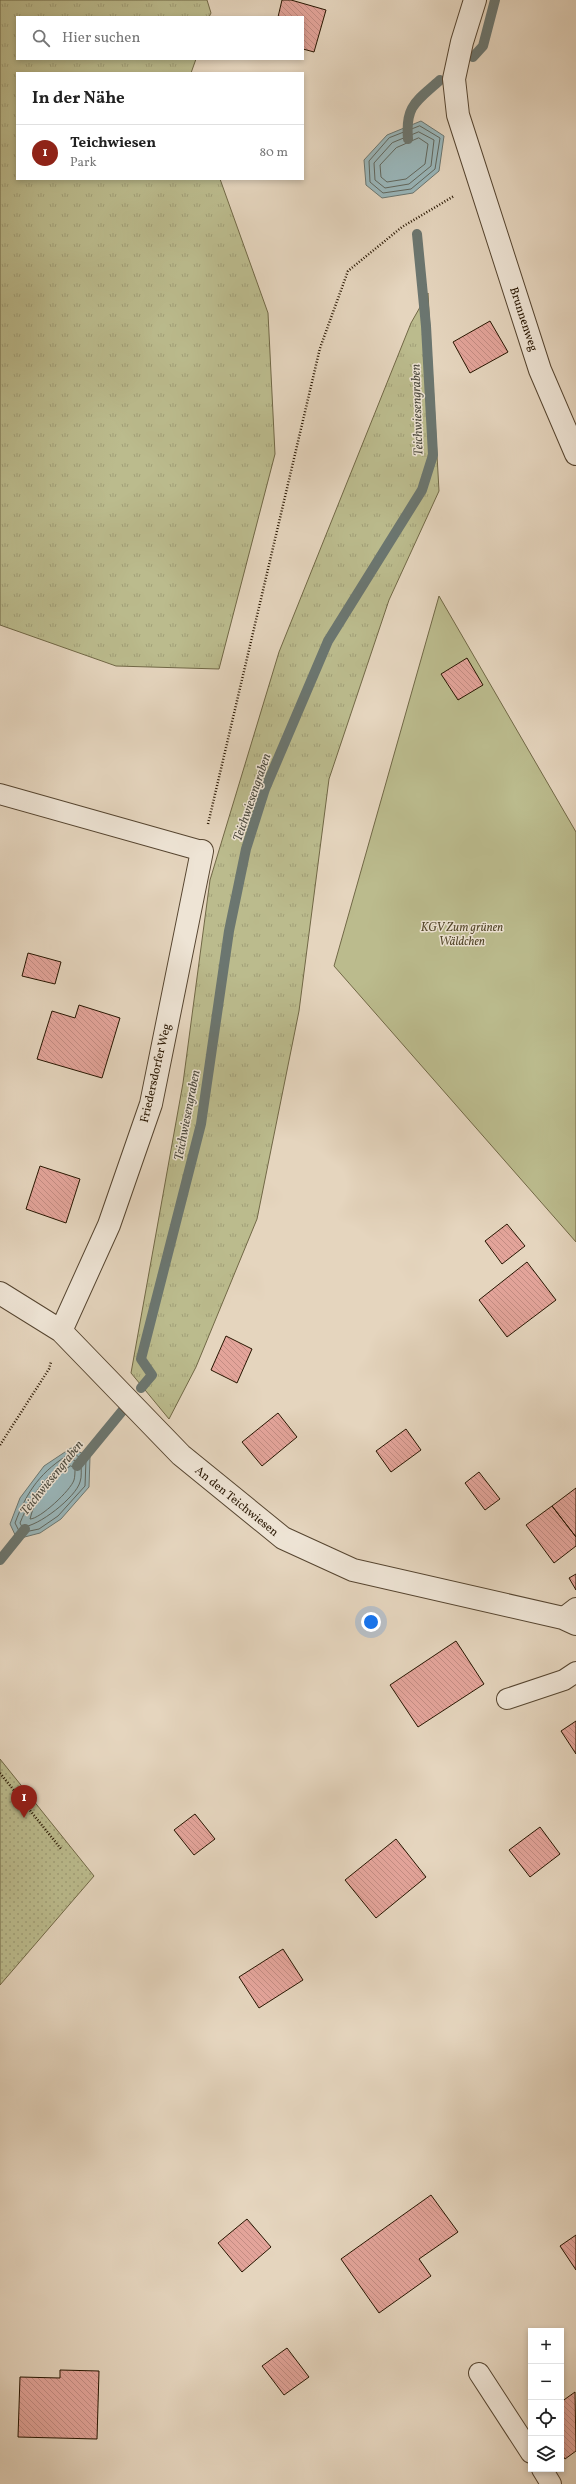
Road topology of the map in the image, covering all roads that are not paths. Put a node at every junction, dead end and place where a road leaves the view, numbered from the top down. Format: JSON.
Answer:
{"nodes":[{"id":1,"x":475,"y":0,"type":"edge"},
{"id":2,"x":576,"y":454,"type":"edge"},
{"id":3,"x":0,"y":794,"type":"edge"},
{"id":4,"x":202,"y":851,"type":"joint"},
{"id":5,"x":0,"y":1293,"type":"edge"},
{"id":6,"x":61,"y":1331,"type":"junction"},
{"id":7,"x":572,"y":1617,"type":"edge"},
{"id":8,"x":576,"y":1672,"type":"edge"},
{"id":9,"x":507,"y":1699,"type":"dead end"},
{"id":10,"x":479,"y":2373,"type":"dead end"},
{"id":11,"x":528,"y":2448,"type":"edge"},
{"id":12,"x":544,"y":2472,"type":"edge"},
{"id":13,"x":551,"y":2484,"type":"edge"}],
"edges":[{"from":1,"to":2,"type":"street","name":"Brunnenweg"},
{"from":3,"to":4,"type":"lane"},
{"from":4,"to":6,"type":"street","name":"Friedersdorfer Weg"},
{"from":5,"to":6,"type":"street","name":"An den Teichwiesen"},
{"from":6,"to":7,"type":"street","name":"An den Teichwiesen"},
{"from":8,"to":9,"type":"lane"},
{"from":10,"to":11,"type":"lane"},
{"from":12,"to":13,"type":"lane"}]}
